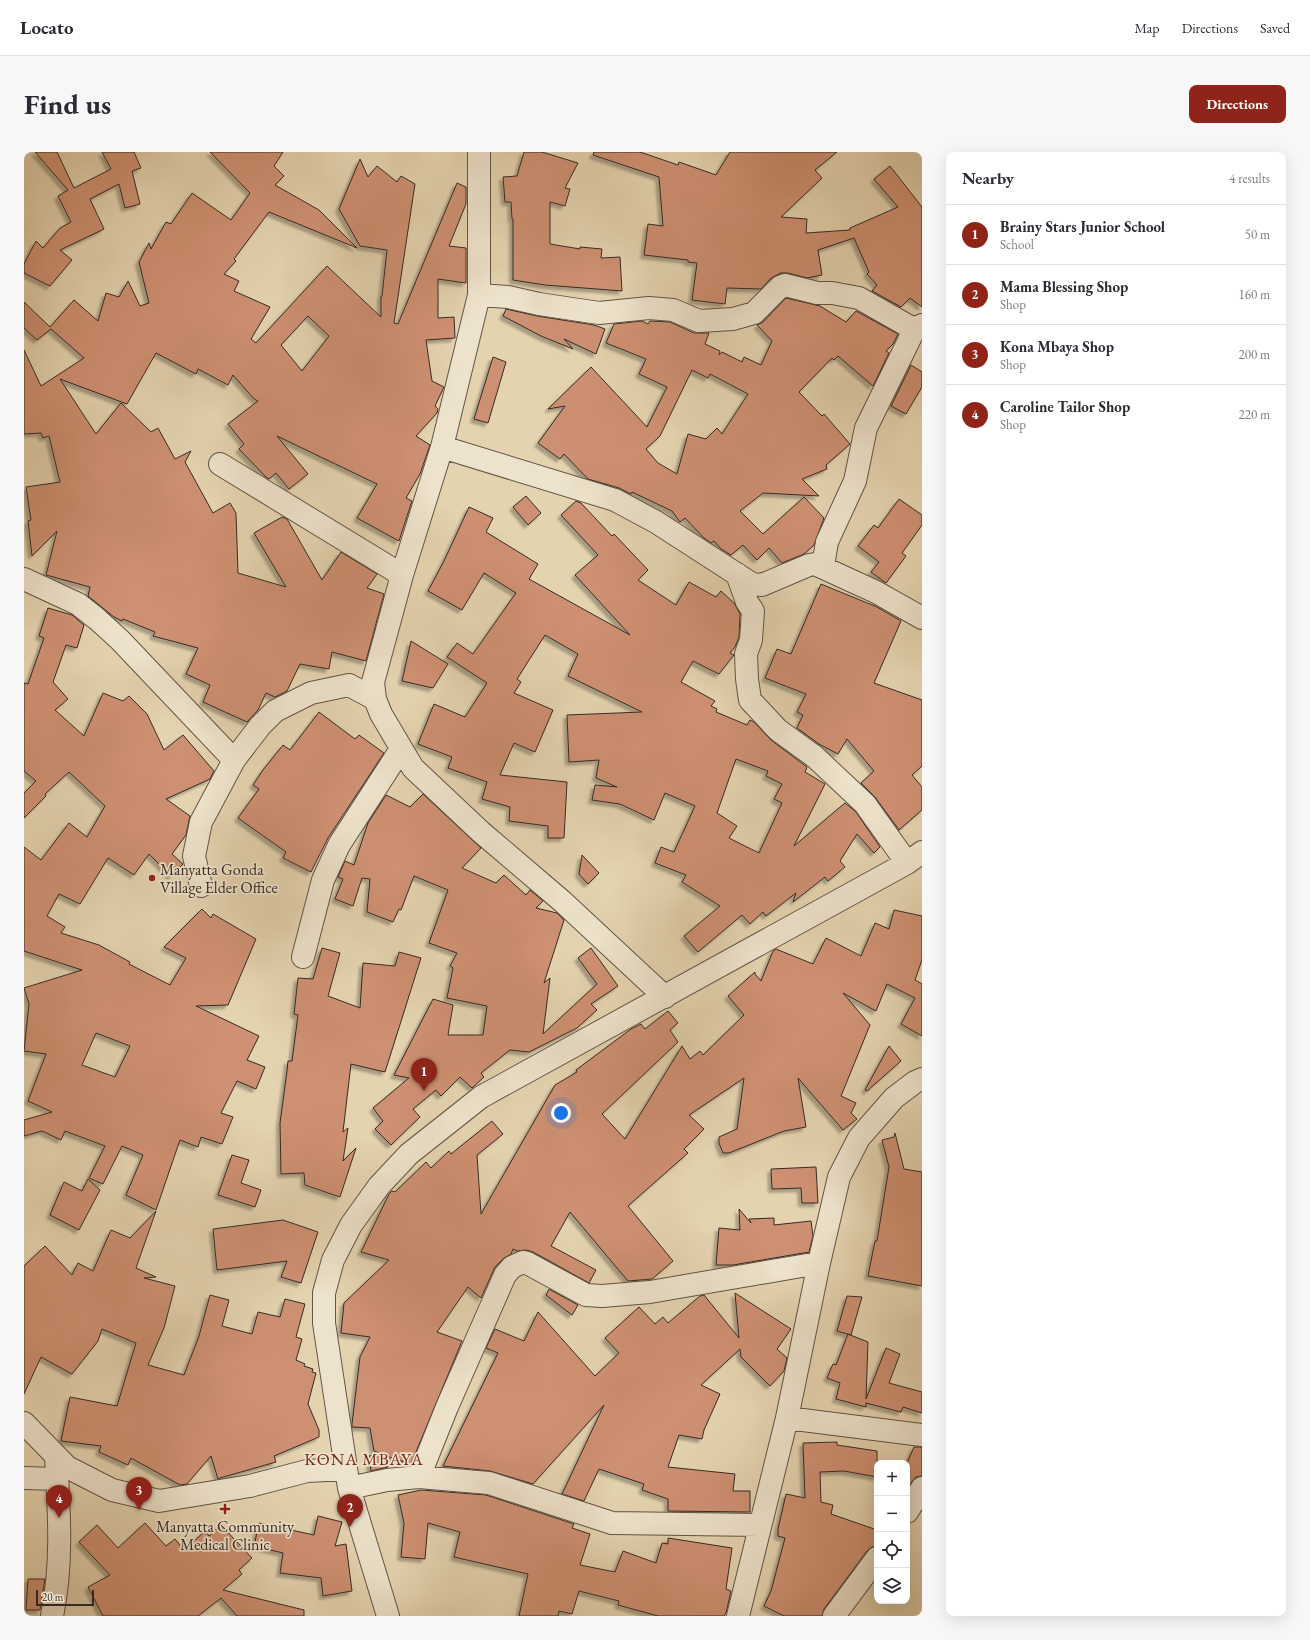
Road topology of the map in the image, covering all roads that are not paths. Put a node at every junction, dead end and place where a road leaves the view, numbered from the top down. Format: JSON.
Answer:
{"nodes":[{"id":1,"x":479,"y":152,"type":"edge"},
{"id":2,"x":479,"y":295,"type":"junction"},
{"id":3,"x":919,"y":326,"type":"edge"},
{"id":4,"x":442,"y":447,"type":"junction"},
{"id":5,"x":220,"y":464,"type":"dead end"},
{"id":6,"x":823,"y":566,"type":"junction"},
{"id":7,"x":737,"y":574,"type":"junction"},
{"id":8,"x":402,"y":575,"type":"junction"},
{"id":9,"x":24,"y":579,"type":"edge"},
{"id":10,"x":922,"y":618,"type":"edge"},
{"id":11,"x":375,"y":698,"type":"junction"},
{"id":12,"x":401,"y":749,"type":"junction"},
{"id":13,"x":234,"y":760,"type":"junction"},
{"id":14,"x":915,"y":857,"type":"edge"},
{"id":15,"x":201,"y":886,"type":"dead end"},
{"id":16,"x":303,"y":957,"type":"dead end"},
{"id":17,"x":665,"y":997,"type":"junction"},
{"id":18,"x":922,"y":1079,"type":"edge"},
{"id":19,"x":819,"y":1263,"type":"junction"},
{"id":20,"x":787,"y":1418,"type":"junction"},
{"id":21,"x":24,"y":1423,"type":"edge"},
{"id":22,"x":922,"y":1435,"type":"edge"},
{"id":23,"x":56,"y":1457,"type":"junction"},
{"id":24,"x":419,"y":1477,"type":"junction"},
{"id":25,"x":24,"y":1478,"type":"edge"},
{"id":26,"x":57,"y":1479,"type":"junction"},
{"id":27,"x":348,"y":1479,"type":"junction"},
{"id":28,"x":922,"y":1488,"type":"edge"},
{"id":29,"x":910,"y":1507,"type":"edge"},
{"id":30,"x":760,"y":1525,"type":"junction"},
{"id":31,"x":874,"y":1562,"type":"edge"},
{"id":32,"x":52,"y":1616,"type":"edge"},
{"id":33,"x":388,"y":1616,"type":"edge"},
{"id":34,"x":738,"y":1616,"type":"edge"},
{"id":35,"x":834,"y":1616,"type":"edge"}],
"edges":[{"from":1,"to":2,"type":"street"},
{"from":2,"to":3,"type":"street"},
{"from":2,"to":4,"type":"street"},
{"from":3,"to":6,"type":"street"},
{"from":4,"to":7,"type":"street"},
{"from":4,"to":8,"type":"street"},
{"from":5,"to":8,"type":"street"},
{"from":6,"to":7,"type":"street"},
{"from":6,"to":10,"type":"street"},
{"from":7,"to":14,"type":"street"},
{"from":8,"to":11,"type":"street"},
{"from":9,"to":13,"type":"street"},
{"from":11,"to":12,"type":"street"},
{"from":11,"to":13,"type":"street"},
{"from":12,"to":16,"type":"street"},
{"from":12,"to":17,"type":"street"},
{"from":13,"to":15,"type":"street"},
{"from":14,"to":17,"type":"street"},
{"from":17,"to":27,"type":"street"},
{"from":18,"to":19,"type":"street"},
{"from":19,"to":20,"type":"street"},
{"from":19,"to":24,"type":"street"},
{"from":20,"to":22,"type":"street"},
{"from":20,"to":30,"type":"street"},
{"from":21,"to":23,"type":"street"},
{"from":23,"to":26,"type":"street"},
{"from":23,"to":27,"type":"street"},
{"from":24,"to":27,"type":"street"},
{"from":24,"to":30,"type":"street"},
{"from":25,"to":26,"type":"street"},
{"from":26,"to":32,"type":"street"},
{"from":27,"to":33,"type":"street"},
{"from":28,"to":29,"type":"street"},
{"from":30,"to":34,"type":"street"},
{"from":31,"to":35,"type":"street"}]}
